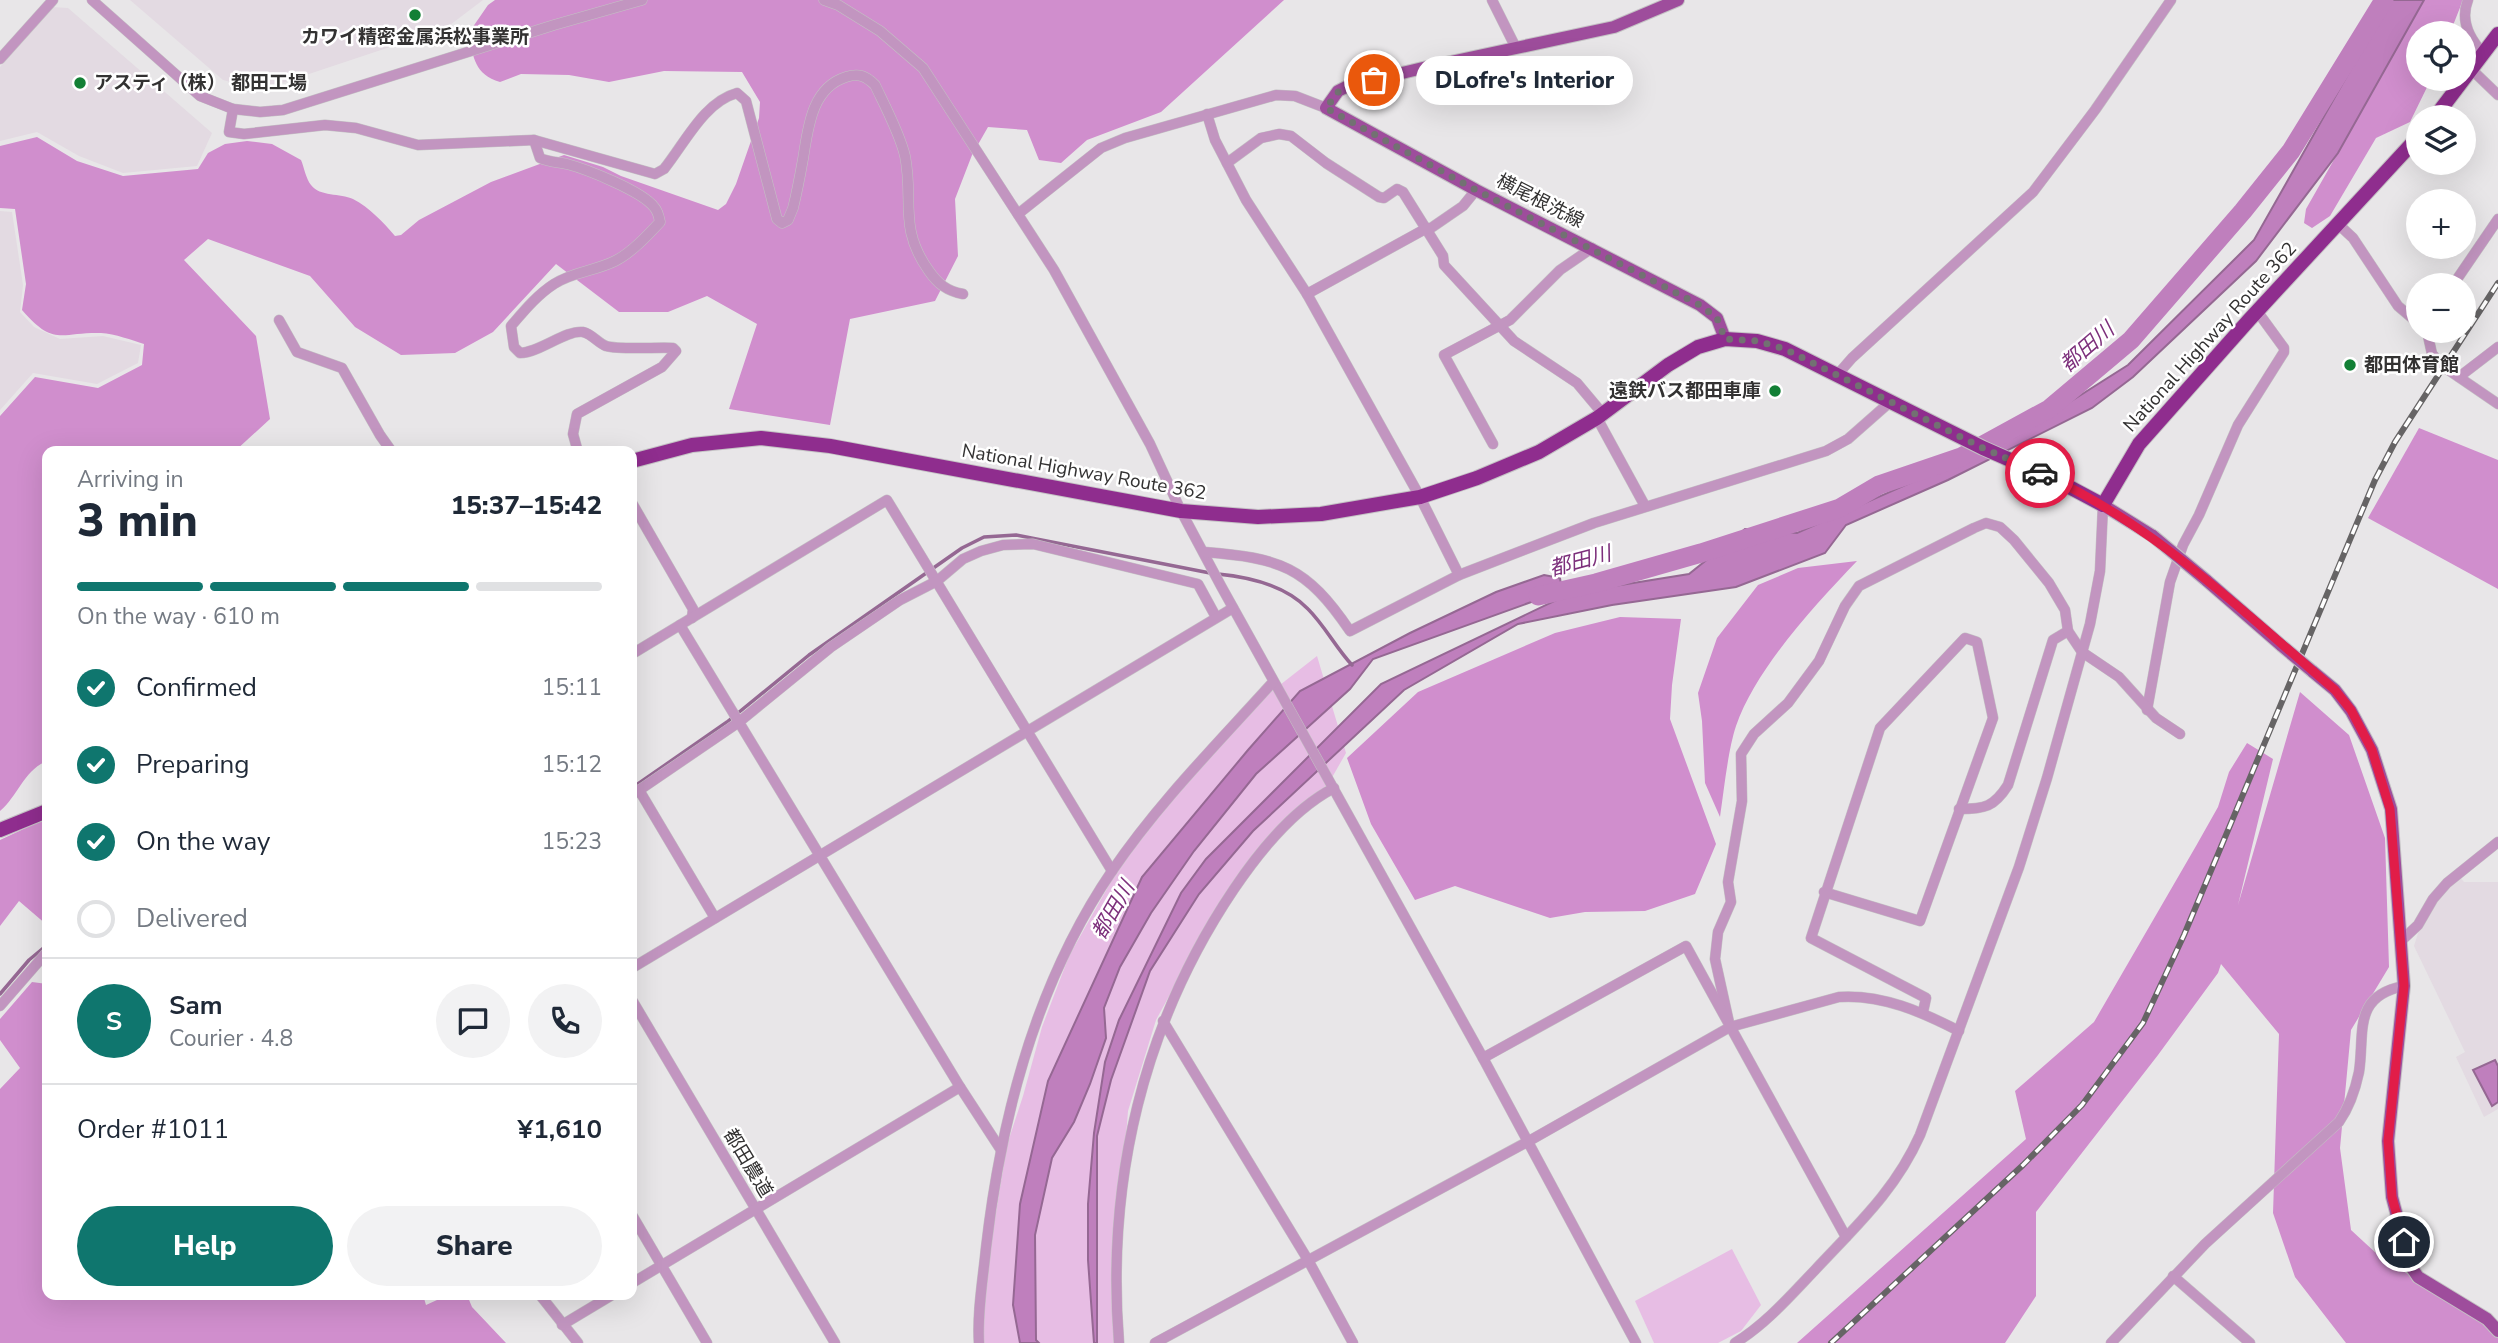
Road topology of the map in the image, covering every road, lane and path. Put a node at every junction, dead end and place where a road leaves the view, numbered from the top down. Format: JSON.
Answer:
{"nodes":[{"id":1,"x":53,"y":0,"type":"edge"},
{"id":2,"x":92,"y":0,"type":"edge"},
{"id":3,"x":642,"y":0,"type":"edge"},
{"id":4,"x":824,"y":0,"type":"edge"},
{"id":5,"x":1492,"y":0,"type":"edge"},
{"id":6,"x":1678,"y":0,"type":"edge"},
{"id":7,"x":2171,"y":0,"type":"edge"},
{"id":8,"x":2468,"y":0,"type":"edge"},
{"id":9,"x":2498,"y":34,"type":"edge"},
{"id":10,"x":1516,"y":48,"type":"junction"},
{"id":11,"x":2483,"y":53,"type":"junction"},
{"id":12,"x":0,"y":59,"type":"edge"},
{"id":13,"x":2476,"y":62,"type":"edge"},
{"id":14,"x":2476,"y":74,"type":"edge"},
{"id":15,"x":2498,"y":95,"type":"edge"},
{"id":16,"x":1326,"y":108,"type":"junction"},
{"id":17,"x":233,"y":109,"type":"junction"},
{"id":18,"x":1207,"y":114,"type":"junction"},
{"id":19,"x":534,"y":140,"type":"junction"},
{"id":20,"x":2406,"y":150,"type":"edge"},
{"id":21,"x":1227,"y":163,"type":"junction"},
{"id":22,"x":1476,"y":190,"type":"junction"},
{"id":23,"x":1018,"y":214,"type":"junction"},
{"id":24,"x":2498,"y":219,"type":"edge"},
{"id":25,"x":2338,"y":224,"type":"junction"},
{"id":26,"x":1427,"y":228,"type":"junction"},
{"id":27,"x":1592,"y":248,"type":"junction"},
{"id":28,"x":2461,"y":273,"type":"edge"},
{"id":29,"x":963,"y":294,"type":"dead end"},
{"id":30,"x":1307,"y":294,"type":"junction"},
{"id":31,"x":2257,"y":311,"type":"junction"},
{"id":32,"x":2406,"y":313,"type":"edge"},
{"id":33,"x":279,"y":320,"type":"dead end"},
{"id":34,"x":1499,"y":326,"type":"junction"},
{"id":35,"x":1725,"y":339,"type":"junction"},
{"id":36,"x":2430,"y":343,"type":"edge"},
{"id":37,"x":2498,"y":346,"type":"edge"},
{"id":38,"x":1838,"y":374,"type":"junction"},
{"id":39,"x":2459,"y":377,"type":"junction"},
{"id":40,"x":1889,"y":402,"type":"junction"},
{"id":41,"x":2498,"y":404,"type":"edge"},
{"id":42,"x":1600,"y":416,"type":"junction"},
{"id":43,"x":1493,"y":444,"type":"dead end"},
{"id":44,"x":388,"y":446,"type":"edge"},
{"id":45,"x":576,"y":446,"type":"edge"},
{"id":46,"x":637,"y":460,"type":"edge"},
{"id":47,"x":1420,"y":497,"type":"junction"},
{"id":48,"x":2103,"y":505,"type":"junction"},
{"id":49,"x":1645,"y":506,"type":"junction"},
{"id":50,"x":1181,"y":511,"type":"junction"},
{"id":51,"x":637,"y":512,"type":"edge"},
{"id":52,"x":1204,"y":552,"type":"junction"},
{"id":53,"x":1459,"y":575,"type":"junction"},
{"id":54,"x":936,"y":580,"type":"junction"},
{"id":55,"x":1233,"y":608,"type":"junction"},
{"id":56,"x":1216,"y":617,"type":"junction"},
{"id":57,"x":692,"y":618,"type":"junction"},
{"id":58,"x":680,"y":625,"type":"junction"},
{"id":59,"x":2068,"y":631,"type":"junction"},
{"id":60,"x":637,"y":651,"type":"edge"},
{"id":61,"x":2082,"y":652,"type":"junction"},
{"id":62,"x":1276,"y":684,"type":"junction"},
{"id":63,"x":2147,"y":710,"type":"junction"},
{"id":64,"x":738,"y":721,"type":"junction"},
{"id":65,"x":1027,"y":730,"type":"junction"},
{"id":66,"x":2180,"y":734,"type":"dead end"},
{"id":67,"x":1334,"y":788,"type":"junction"},
{"id":68,"x":637,"y":792,"type":"edge"},
{"id":69,"x":637,"y":796,"type":"edge"},
{"id":70,"x":1959,"y":809,"type":"junction"},
{"id":71,"x":42,"y":813,"type":"edge"},
{"id":72,"x":0,"y":830,"type":"edge"},
{"id":73,"x":2498,"y":842,"type":"edge"},
{"id":74,"x":818,"y":856,"type":"junction"},
{"id":75,"x":1112,"y":871,"type":"junction"},
{"id":76,"x":1824,"y":892,"type":"junction"},
{"id":77,"x":715,"y":918,"type":"junction"},
{"id":78,"x":2402,"y":940,"type":"junction"},
{"id":79,"x":42,"y":958,"type":"edge"},
{"id":80,"x":637,"y":965,"type":"edge"},
{"id":81,"x":2404,"y":986,"type":"junction"},
{"id":82,"x":0,"y":1006,"type":"edge"},
{"id":83,"x":637,"y":1008,"type":"edge"},
{"id":84,"x":1923,"y":1012,"type":"junction"},
{"id":85,"x":1163,"y":1021,"type":"junction"},
{"id":86,"x":1730,"y":1027,"type":"junction"},
{"id":87,"x":1959,"y":1031,"type":"junction"},
{"id":88,"x":1483,"y":1058,"type":"junction"},
{"id":89,"x":960,"y":1087,"type":"junction"},
{"id":90,"x":1529,"y":1141,"type":"junction"},
{"id":91,"x":1001,"y":1150,"type":"junction"},
{"id":92,"x":755,"y":1209,"type":"junction"},
{"id":93,"x":637,"y":1224,"type":"edge"},
{"id":94,"x":1846,"y":1237,"type":"junction"},
{"id":95,"x":1308,"y":1260,"type":"junction"},
{"id":96,"x":661,"y":1265,"type":"junction"},
{"id":97,"x":2173,"y":1276,"type":"junction"},
{"id":98,"x":637,"y":1280,"type":"edge"},
{"id":99,"x":544,"y":1300,"type":"edge"},
{"id":100,"x":603,"y":1300,"type":"edge"},
{"id":101,"x":562,"y":1325,"type":"junction"},
{"id":102,"x":2498,"y":1331,"type":"edge"},
{"id":103,"x":578,"y":1343,"type":"edge"},
{"id":104,"x":707,"y":1343,"type":"edge"},
{"id":105,"x":835,"y":1343,"type":"edge"},
{"id":106,"x":979,"y":1343,"type":"edge"},
{"id":107,"x":1119,"y":1343,"type":"edge"},
{"id":108,"x":1155,"y":1343,"type":"edge"},
{"id":109,"x":1353,"y":1343,"type":"edge"},
{"id":110,"x":1636,"y":1343,"type":"edge"},
{"id":111,"x":1735,"y":1343,"type":"edge"},
{"id":112,"x":2111,"y":1343,"type":"edge"},
{"id":113,"x":2250,"y":1343,"type":"edge"}],
"edges":[{"from":1,"to":12,"type":"street"},
{"from":2,"to":17,"type":"street"},
{"from":3,"to":17,"type":"street"},
{"from":4,"to":23,"type":"street"},
{"from":5,"to":10,"type":"street"},
{"from":6,"to":10,"type":"main road"},
{"from":7,"to":38,"type":"street"},
{"from":8,"to":11,"type":"street"},
{"from":9,"to":11,"type":"highway"},
{"from":10,"to":16,"type":"main road"},
{"from":11,"to":13,"type":"highway"},
{"from":14,"to":15,"type":"street"},
{"from":16,"to":18,"type":"street"},
{"from":16,"to":22,"type":"main road","name":"横尾根洗線"},
{"from":17,"to":19,"type":"street"},
{"from":18,"to":21,"type":"street"},
{"from":18,"to":23,"type":"street"},
{"from":19,"to":29,"type":"street"},
{"from":19,"to":45,"type":"street"},
{"from":20,"to":25,"type":"highway","name":"National Highway Route 362"},
{"from":21,"to":26,"type":"street"},
{"from":21,"to":30,"type":"street"},
{"from":22,"to":26,"type":"street"},
{"from":22,"to":27,"type":"main road","name":"横尾根洗線"},
{"from":23,"to":50,"type":"street"},
{"from":24,"to":28,"type":"street"},
{"from":25,"to":31,"type":"highway","name":"National Highway Route 362"},
{"from":25,"to":32,"type":"street"},
{"from":26,"to":30,"type":"street"},
{"from":26,"to":34,"type":"street"},
{"from":27,"to":34,"type":"street"},
{"from":27,"to":35,"type":"main road","name":"横尾根洗線"},
{"from":30,"to":47,"type":"street"},
{"from":31,"to":48,"type":"highway","name":"National Highway Route 362"},
{"from":31,"to":63,"type":"street"},
{"from":33,"to":44,"type":"street"},
{"from":34,"to":42,"type":"street"},
{"from":34,"to":43,"type":"street"},
{"from":35,"to":38,"type":"highway","name":"National Highway Route 362"},
{"from":35,"to":42,"type":"highway","name":"National Highway Route 362"},
{"from":36,"to":39,"type":"street"},
{"from":37,"to":39,"type":"street"},
{"from":38,"to":40,"type":"highway","name":"National Highway Route 362"},
{"from":39,"to":41,"type":"street"},
{"from":40,"to":48,"type":"highway","name":"National Highway Route 362"},
{"from":40,"to":49,"type":"street"},
{"from":42,"to":47,"type":"highway","name":"National Highway Route 362"},
{"from":42,"to":49,"type":"street"},
{"from":46,"to":50,"type":"highway","name":"National Highway Route 362"},
{"from":47,"to":50,"type":"highway","name":"National Highway Route 362"},
{"from":47,"to":53,"type":"street"},
{"from":48,"to":61,"type":"street"},
{"from":48,"to":78,"type":"main road","bridge":true},
{"from":49,"to":53,"type":"street"},
{"from":50,"to":52,"type":"street"},
{"from":51,"to":57,"type":"street"},
{"from":52,"to":53,"type":"street"},
{"from":52,"to":55,"type":"street"},
{"from":54,"to":56,"type":"street"},
{"from":54,"to":57,"type":"street"},
{"from":54,"to":64,"type":"street"},
{"from":54,"to":65,"type":"street"},
{"from":55,"to":56,"type":"street"},
{"from":55,"to":62,"type":"street"},
{"from":56,"to":65,"type":"street"},
{"from":57,"to":58,"type":"street"},
{"from":58,"to":60,"type":"street"},
{"from":58,"to":64,"type":"street"},
{"from":59,"to":61,"type":"street"},
{"from":59,"to":70,"type":"street"},
{"from":59,"to":86,"type":"street"},
{"from":61,"to":63,"type":"street"},
{"from":61,"to":87,"type":"street"},
{"from":62,"to":67,"type":"street"},
{"from":62,"to":75,"type":"street"},
{"from":63,"to":66,"type":"street"},
{"from":64,"to":68,"type":"street"},
{"from":64,"to":74,"type":"street"},
{"from":65,"to":74,"type":"street"},
{"from":65,"to":75,"type":"street"},
{"from":67,"to":85,"type":"street"},
{"from":67,"to":88,"type":"street"},
{"from":69,"to":77,"type":"street"},
{"from":70,"to":76,"type":"street"},
{"from":70,"to":76,"type":"street"},
{"from":71,"to":72,"type":"highway"},
{"from":73,"to":78,"type":"street"},
{"from":74,"to":77,"type":"street"},
{"from":74,"to":89,"type":"street"},
{"from":75,"to":91,"type":"street"},
{"from":76,"to":84,"type":"street"},
{"from":77,"to":80,"type":"street"},
{"from":78,"to":81,"type":"main road"},
{"from":79,"to":82,"type":"street"},
{"from":81,"to":97,"type":"street"},
{"from":81,"to":102,"type":"main road"},
{"from":83,"to":92,"type":"street","name":"都田農道"},
{"from":84,"to":86,"type":"street"},
{"from":84,"to":87,"type":"street"},
{"from":85,"to":95,"type":"street"},
{"from":85,"to":107,"type":"street"},
{"from":86,"to":88,"type":"street"},
{"from":86,"to":90,"type":"street"},
{"from":86,"to":94,"type":"street"},
{"from":87,"to":94,"type":"street"},
{"from":88,"to":90,"type":"street"},
{"from":89,"to":91,"type":"street"},
{"from":89,"to":92,"type":"street"},
{"from":90,"to":95,"type":"street"},
{"from":90,"to":110,"type":"street"},
{"from":91,"to":106,"type":"street"},
{"from":92,"to":96,"type":"street"},
{"from":92,"to":105,"type":"street","name":"都田農道"},
{"from":93,"to":96,"type":"street"},
{"from":94,"to":111,"type":"street"},
{"from":95,"to":108,"type":"street"},
{"from":95,"to":109,"type":"street"},
{"from":96,"to":98,"type":"street"},
{"from":96,"to":104,"type":"street"},
{"from":97,"to":112,"type":"street"},
{"from":97,"to":113,"type":"street"},
{"from":99,"to":101,"type":"street"},
{"from":100,"to":101,"type":"street"},
{"from":101,"to":103,"type":"street"}]}
